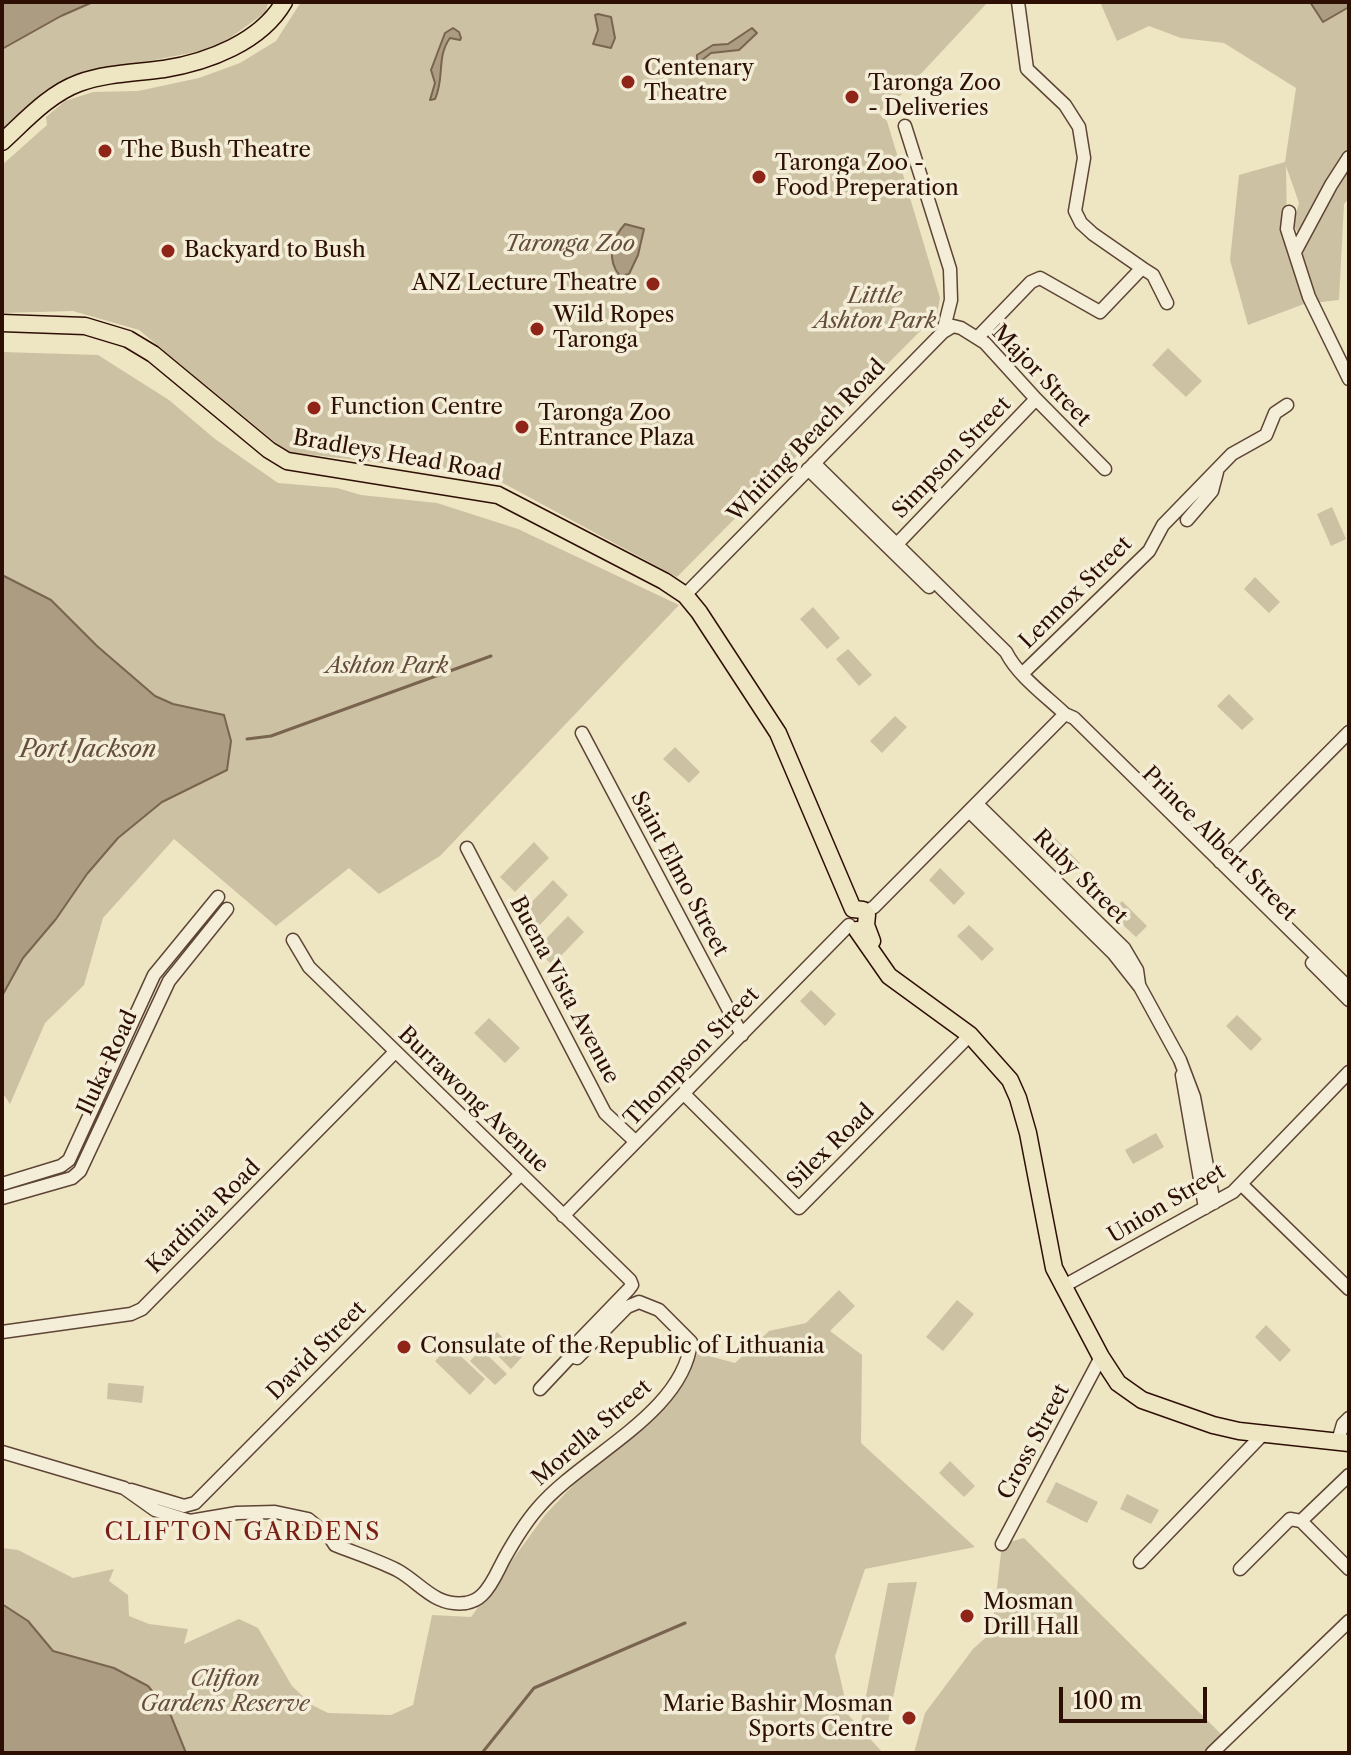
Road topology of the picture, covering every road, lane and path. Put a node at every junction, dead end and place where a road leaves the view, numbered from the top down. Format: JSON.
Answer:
{"nodes":[{"id":1,"x":284,"y":2,"type":"edge"},
{"id":2,"x":1018,"y":2,"type":"edge"},
{"id":3,"x":905,"y":126,"type":"dead end"},
{"id":4,"x":2,"y":142,"type":"edge"},
{"id":5,"x":1349,"y":157,"type":"edge"},
{"id":6,"x":1289,"y":212,"type":"dead end"},
{"id":7,"x":1295,"y":252,"type":"junction"},
{"id":8,"x":1142,"y":268,"type":"junction"},
{"id":9,"x":1167,"y":303,"type":"dead end"},
{"id":10,"x":2,"y":323,"type":"edge"},
{"id":11,"x":943,"y":332,"type":"junction"},
{"id":12,"x":978,"y":337,"type":"junction"},
{"id":13,"x":1349,"y":379,"type":"edge"},
{"id":14,"x":1036,"y":399,"type":"junction"},
{"id":15,"x":1287,"y":405,"type":"dead end"},
{"id":16,"x":811,"y":466,"type":"junction"},
{"id":17,"x":1218,"y":468,"type":"junction"},
{"id":18,"x":1105,"y":469,"type":"dead end"},
{"id":19,"x":1187,"y":520,"type":"dead end"},
{"id":20,"x":897,"y":544,"type":"junction"},
{"id":21,"x":685,"y":595,"type":"junction"},
{"id":22,"x":1011,"y":661,"type":"junction"},
{"id":23,"x":1023,"y":673,"type":"junction"},
{"id":24,"x":1065,"y":714,"type":"junction"},
{"id":25,"x":1349,"y":732,"type":"edge"},
{"id":26,"x":582,"y":733,"type":"dead end"},
{"id":27,"x":973,"y":807,"type":"junction"},
{"id":28,"x":467,"y":848,"type":"dead end"},
{"id":29,"x":1220,"y":862,"type":"junction"},
{"id":30,"x":218,"y":897,"type":"dead end"},
{"id":31,"x":227,"y":909,"type":"dead end"},
{"id":32,"x":858,"y":920,"type":"junction"},
{"id":33,"x":293,"y":940,"type":"dead end"},
{"id":34,"x":1349,"y":988,"type":"edge"},
{"id":35,"x":1349,"y":1000,"type":"edge"},
{"id":36,"x":742,"y":1035,"type":"junction"},
{"id":37,"x":970,"y":1035,"type":"junction"},
{"id":38,"x":395,"y":1052,"type":"junction"},
{"id":39,"x":1349,"y":1072,"type":"edge"},
{"id":40,"x":684,"y":1094,"type":"junction"},
{"id":41,"x":636,"y":1142,"type":"junction"},
{"id":42,"x":520,"y":1175,"type":"junction"},
{"id":43,"x":2,"y":1184,"type":"edge"},
{"id":44,"x":1241,"y":1184,"type":"junction"},
{"id":45,"x":2,"y":1198,"type":"edge"},
{"id":46,"x":1209,"y":1206,"type":"junction"},
{"id":47,"x":563,"y":1216,"type":"junction"},
{"id":48,"x":1062,"y":1287,"type":"junction"},
{"id":49,"x":1349,"y":1289,"type":"edge"},
{"id":50,"x":2,"y":1332,"type":"edge"},
{"id":51,"x":571,"y":1356,"type":"junction"},
{"id":52,"x":1101,"y":1357,"type":"junction"},
{"id":53,"x":540,"y":1389,"type":"dead end"},
{"id":54,"x":1349,"y":1418,"type":"edge"},
{"id":55,"x":1265,"y":1432,"type":"junction"},
{"id":56,"x":1343,"y":1442,"type":"edge"},
{"id":57,"x":2,"y":1452,"type":"edge"},
{"id":58,"x":1349,"y":1475,"type":"edge"},
{"id":59,"x":124,"y":1488,"type":"junction"},
{"id":60,"x":1301,"y":1521,"type":"junction"},
{"id":61,"x":1002,"y":1544,"type":"dead end"},
{"id":62,"x":1140,"y":1562,"type":"dead end"},
{"id":63,"x":1240,"y":1569,"type":"dead end"},
{"id":64,"x":1349,"y":1569,"type":"edge"},
{"id":65,"x":1349,"y":1621,"type":"edge"},
{"id":66,"x":1212,"y":1753,"type":"edge"}],
"edges":[{"from":1,"to":4,"type":"main road"},
{"from":2,"to":8,"type":"street"},
{"from":3,"to":11,"type":"street"},
{"from":5,"to":7,"type":"street"},
{"from":6,"to":7,"type":"street"},
{"from":7,"to":13,"type":"street"},
{"from":8,"to":9,"type":"street"},
{"from":8,"to":12,"type":"street"},
{"from":10,"to":21,"type":"main road","name":"Bradleys Head Road"},
{"from":11,"to":12,"type":"street","name":"Major Street"},
{"from":11,"to":16,"type":"street","name":"Whiting Beach Road"},
{"from":12,"to":14,"type":"street","name":"Major Street"},
{"from":14,"to":18,"type":"street","name":"Major Street"},
{"from":14,"to":20,"type":"street","name":"Simpson Street"},
{"from":15,"to":17,"type":"street","name":"Lennox Street"},
{"from":16,"to":20,"type":"street","name":"Prince Albert Street"},
{"from":16,"to":21,"type":"street","name":"Whiting Beach Road"},
{"from":16,"to":22,"type":"street","name":"Prince Albert Street"},
{"from":17,"to":19,"type":"street","name":"Lennox Street"},
{"from":17,"to":23,"type":"street","name":"Lennox Street"},
{"from":20,"to":22,"type":"street","name":"Prince Albert Street"},
{"from":21,"to":32,"type":"main road","name":"Bradleys Head Road"},
{"from":22,"to":23,"type":"street","name":"Prince Albert Street"},
{"from":23,"to":24,"type":"street","name":"Prince Albert Street"},
{"from":24,"to":27,"type":"street","name":"Thompson Street"},
{"from":24,"to":29,"type":"street","name":"Prince Albert Street"},
{"from":24,"to":35,"type":"street","name":"Prince Albert Street"},
{"from":25,"to":29,"type":"street"},
{"from":26,"to":36,"type":"street","name":"Saint Elmo Street"},
{"from":27,"to":32,"type":"street","name":"Thompson Street"},
{"from":27,"to":46,"type":"street","name":"Ruby Street"},
{"from":28,"to":41,"type":"street","name":"Buena Vista Avenue"},
{"from":29,"to":34,"type":"street","name":"Prince Albert Street"},
{"from":30,"to":43,"type":"street","name":"Iluka Road"},
{"from":31,"to":45,"type":"street","name":"Iluka Road"},
{"from":32,"to":36,"type":"street","name":"Thompson Street"},
{"from":32,"to":37,"type":"main road","name":"Bradleys Head Road"},
{"from":33,"to":38,"type":"street","name":"Burrawong Avenue"},
{"from":36,"to":40,"type":"street","name":"Thompson Street"},
{"from":37,"to":40,"type":"street","name":"Silex Road"},
{"from":37,"to":48,"type":"main road","name":"Bradleys Head Road"},
{"from":38,"to":42,"type":"street","name":"Burrawong Avenue"},
{"from":38,"to":50,"type":"street","name":"Kardinia Road"},
{"from":39,"to":44,"type":"street","name":"Union Street"},
{"from":40,"to":41,"type":"street","name":"Thompson Street"},
{"from":41,"to":47,"type":"street","name":"Thompson Street"},
{"from":42,"to":47,"type":"street","name":"Burrawong Avenue"},
{"from":42,"to":59,"type":"street","name":"David Street"},
{"from":44,"to":46,"type":"street","name":"Union Street"},
{"from":44,"to":49,"type":"street"},
{"from":46,"to":48,"type":"street","name":"Union Street"},
{"from":47,"to":51,"type":"street","name":"Burrawong Avenue"},
{"from":48,"to":52,"type":"main road","name":"Bradleys Head Road"},
{"from":51,"to":53,"type":"street"},
{"from":51,"to":59,"type":"street","name":"Morella Street"},
{"from":52,"to":55,"type":"main road","name":"Bradleys Head Road"},
{"from":52,"to":61,"type":"street","name":"Cross Street"},
{"from":54,"to":56,"type":"street"},
{"from":55,"to":56,"type":"main road","name":"Bradleys Head Road"},
{"from":55,"to":62,"type":"street"},
{"from":57,"to":59,"type":"street","name":"Morella Street"},
{"from":58,"to":60,"type":"street"},
{"from":60,"to":63,"type":"street"},
{"from":60,"to":64,"type":"street"},
{"from":65,"to":66,"type":"street"}]}
